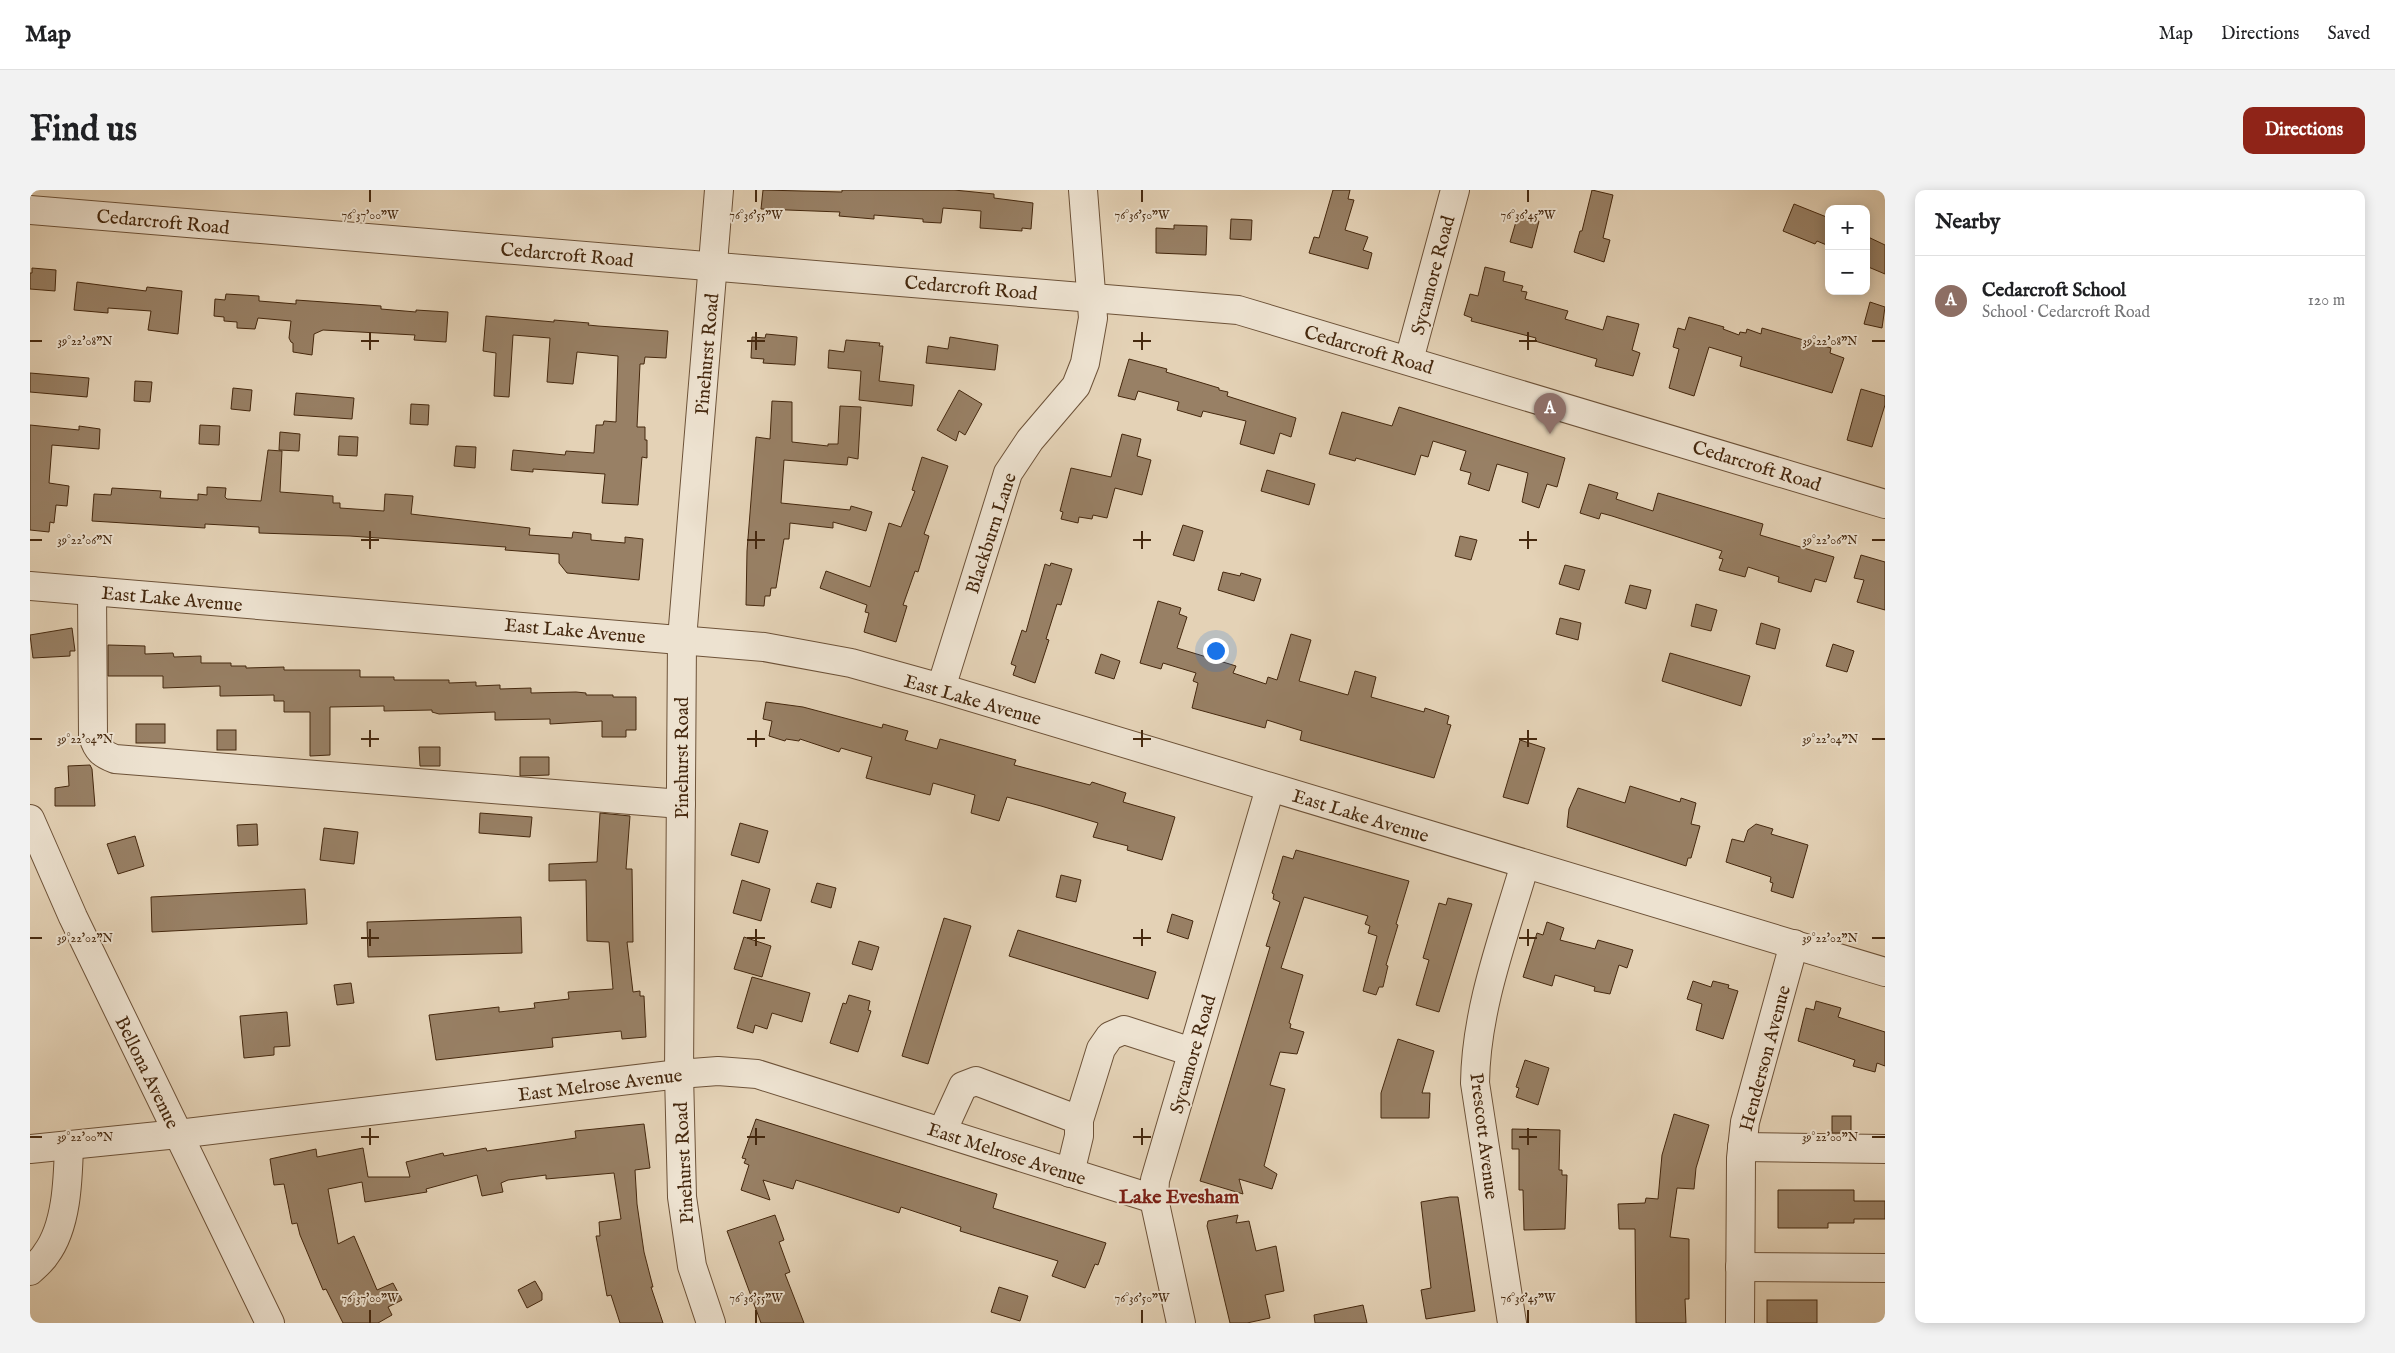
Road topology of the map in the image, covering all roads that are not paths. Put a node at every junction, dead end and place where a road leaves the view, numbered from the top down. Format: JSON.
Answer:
{"nodes":[{"id":1,"x":719,"y":190,"type":"edge"},
{"id":2,"x":1083,"y":190,"type":"edge"},
{"id":3,"x":1455,"y":190,"type":"edge"},
{"id":4,"x":30,"y":210,"type":"edge"},
{"id":5,"x":713,"y":266,"type":"junction"},
{"id":6,"x":1093,"y":297,"type":"junction"},
{"id":7,"x":1409,"y":360,"type":"junction"},
{"id":8,"x":1885,"y":504,"type":"edge"},
{"id":9,"x":30,"y":586,"type":"edge"},
{"id":10,"x":92,"y":592,"type":"junction"},
{"id":11,"x":682,"y":639,"type":"junction"},
{"id":12,"x":941,"y":688,"type":"junction"},
{"id":13,"x":1270,"y":788,"type":"junction"},
{"id":14,"x":681,"y":804,"type":"junction"},
{"id":15,"x":30,"y":819,"type":"edge"},
{"id":16,"x":1525,"y":864,"type":"junction"},
{"id":17,"x":1794,"y":944,"type":"junction"},
{"id":18,"x":1885,"y":972,"type":"edge"},
{"id":19,"x":1192,"y":1052,"type":"junction"},
{"id":20,"x":679,"y":1074,"type":"junction"},
{"id":21,"x":1078,"y":1120,"type":"junction"},
{"id":22,"x":942,"y":1132,"type":"junction"},
{"id":23,"x":178,"y":1134,"type":"junction"},
{"id":24,"x":69,"y":1145,"type":"junction"},
{"id":25,"x":1742,"y":1147,"type":"junction"},
{"id":26,"x":30,"y":1149,"type":"edge"},
{"id":27,"x":1885,"y":1149,"type":"edge"},
{"id":28,"x":1070,"y":1173,"type":"junction"},
{"id":29,"x":1154,"y":1200,"type":"junction"},
{"id":30,"x":1740,"y":1268,"type":"junction"},
{"id":31,"x":1885,"y":1268,"type":"edge"},
{"id":32,"x":30,"y":1271,"type":"edge"},
{"id":33,"x":270,"y":1323,"type":"edge"},
{"id":34,"x":711,"y":1323,"type":"edge"},
{"id":35,"x":1181,"y":1323,"type":"edge"},
{"id":36,"x":1512,"y":1323,"type":"edge"},
{"id":37,"x":1740,"y":1323,"type":"edge"}],
"edges":[{"from":1,"to":5,"type":"street","name":"Pinehurst Road"},
{"from":2,"to":6,"type":"street","name":"Blackburn Lane"},
{"from":3,"to":7,"type":"street","name":"Sycamore Road"},
{"from":4,"to":5,"type":"street","name":"Cedarcroft Road"},
{"from":5,"to":6,"type":"street","name":"Cedarcroft Road"},
{"from":5,"to":11,"type":"street","name":"Pinehurst Road"},
{"from":6,"to":7,"type":"street","name":"Cedarcroft Road"},
{"from":6,"to":12,"type":"street","name":"Blackburn Lane"},
{"from":7,"to":8,"type":"street","name":"Cedarcroft Road"},
{"from":9,"to":10,"type":"street","name":"East Lake Avenue"},
{"from":10,"to":11,"type":"street","name":"East Lake Avenue"},
{"from":10,"to":14,"type":"street"},
{"from":11,"to":12,"type":"street","name":"East Lake Avenue"},
{"from":11,"to":14,"type":"street","name":"Pinehurst Road"},
{"from":12,"to":13,"type":"street","name":"East Lake Avenue"},
{"from":13,"to":16,"type":"street","name":"East Lake Avenue"},
{"from":13,"to":19,"type":"street","name":"Sycamore Road"},
{"from":14,"to":20,"type":"street","name":"Pinehurst Road"},
{"from":15,"to":23,"type":"street","name":"Bellona Avenue"},
{"from":16,"to":17,"type":"street","name":"East Lake Avenue"},
{"from":16,"to":36,"type":"street","name":"Prescott Avenue"},
{"from":17,"to":18,"type":"street","name":"East Lake Avenue"},
{"from":17,"to":25,"type":"street","name":"Henderson Avenue"},
{"from":19,"to":21,"type":"street"},
{"from":19,"to":29,"type":"street","name":"Sycamore Road"},
{"from":20,"to":22,"type":"street","name":"East Melrose Avenue"},
{"from":20,"to":23,"type":"street","name":"East Melrose Avenue"},
{"from":20,"to":34,"type":"street","name":"Pinehurst Road"},
{"from":21,"to":22,"type":"street"},
{"from":21,"to":28,"type":"street"},
{"from":22,"to":28,"type":"street","name":"East Melrose Avenue"},
{"from":23,"to":24,"type":"street","name":"East Melrose Avenue"},
{"from":23,"to":33,"type":"street","name":"Bellona Avenue"},
{"from":24,"to":26,"type":"street","name":"East Melrose Avenue"},
{"from":24,"to":32,"type":"street"},
{"from":25,"to":27,"type":"street"},
{"from":25,"to":30,"type":"street","name":"Henderson Avenue"},
{"from":28,"to":29,"type":"street","name":"East Melrose Avenue"},
{"from":29,"to":35,"type":"street","name":"Sycamore Road"},
{"from":30,"to":31,"type":"street"},
{"from":30,"to":37,"type":"street","name":"Henderson Avenue"}]}
